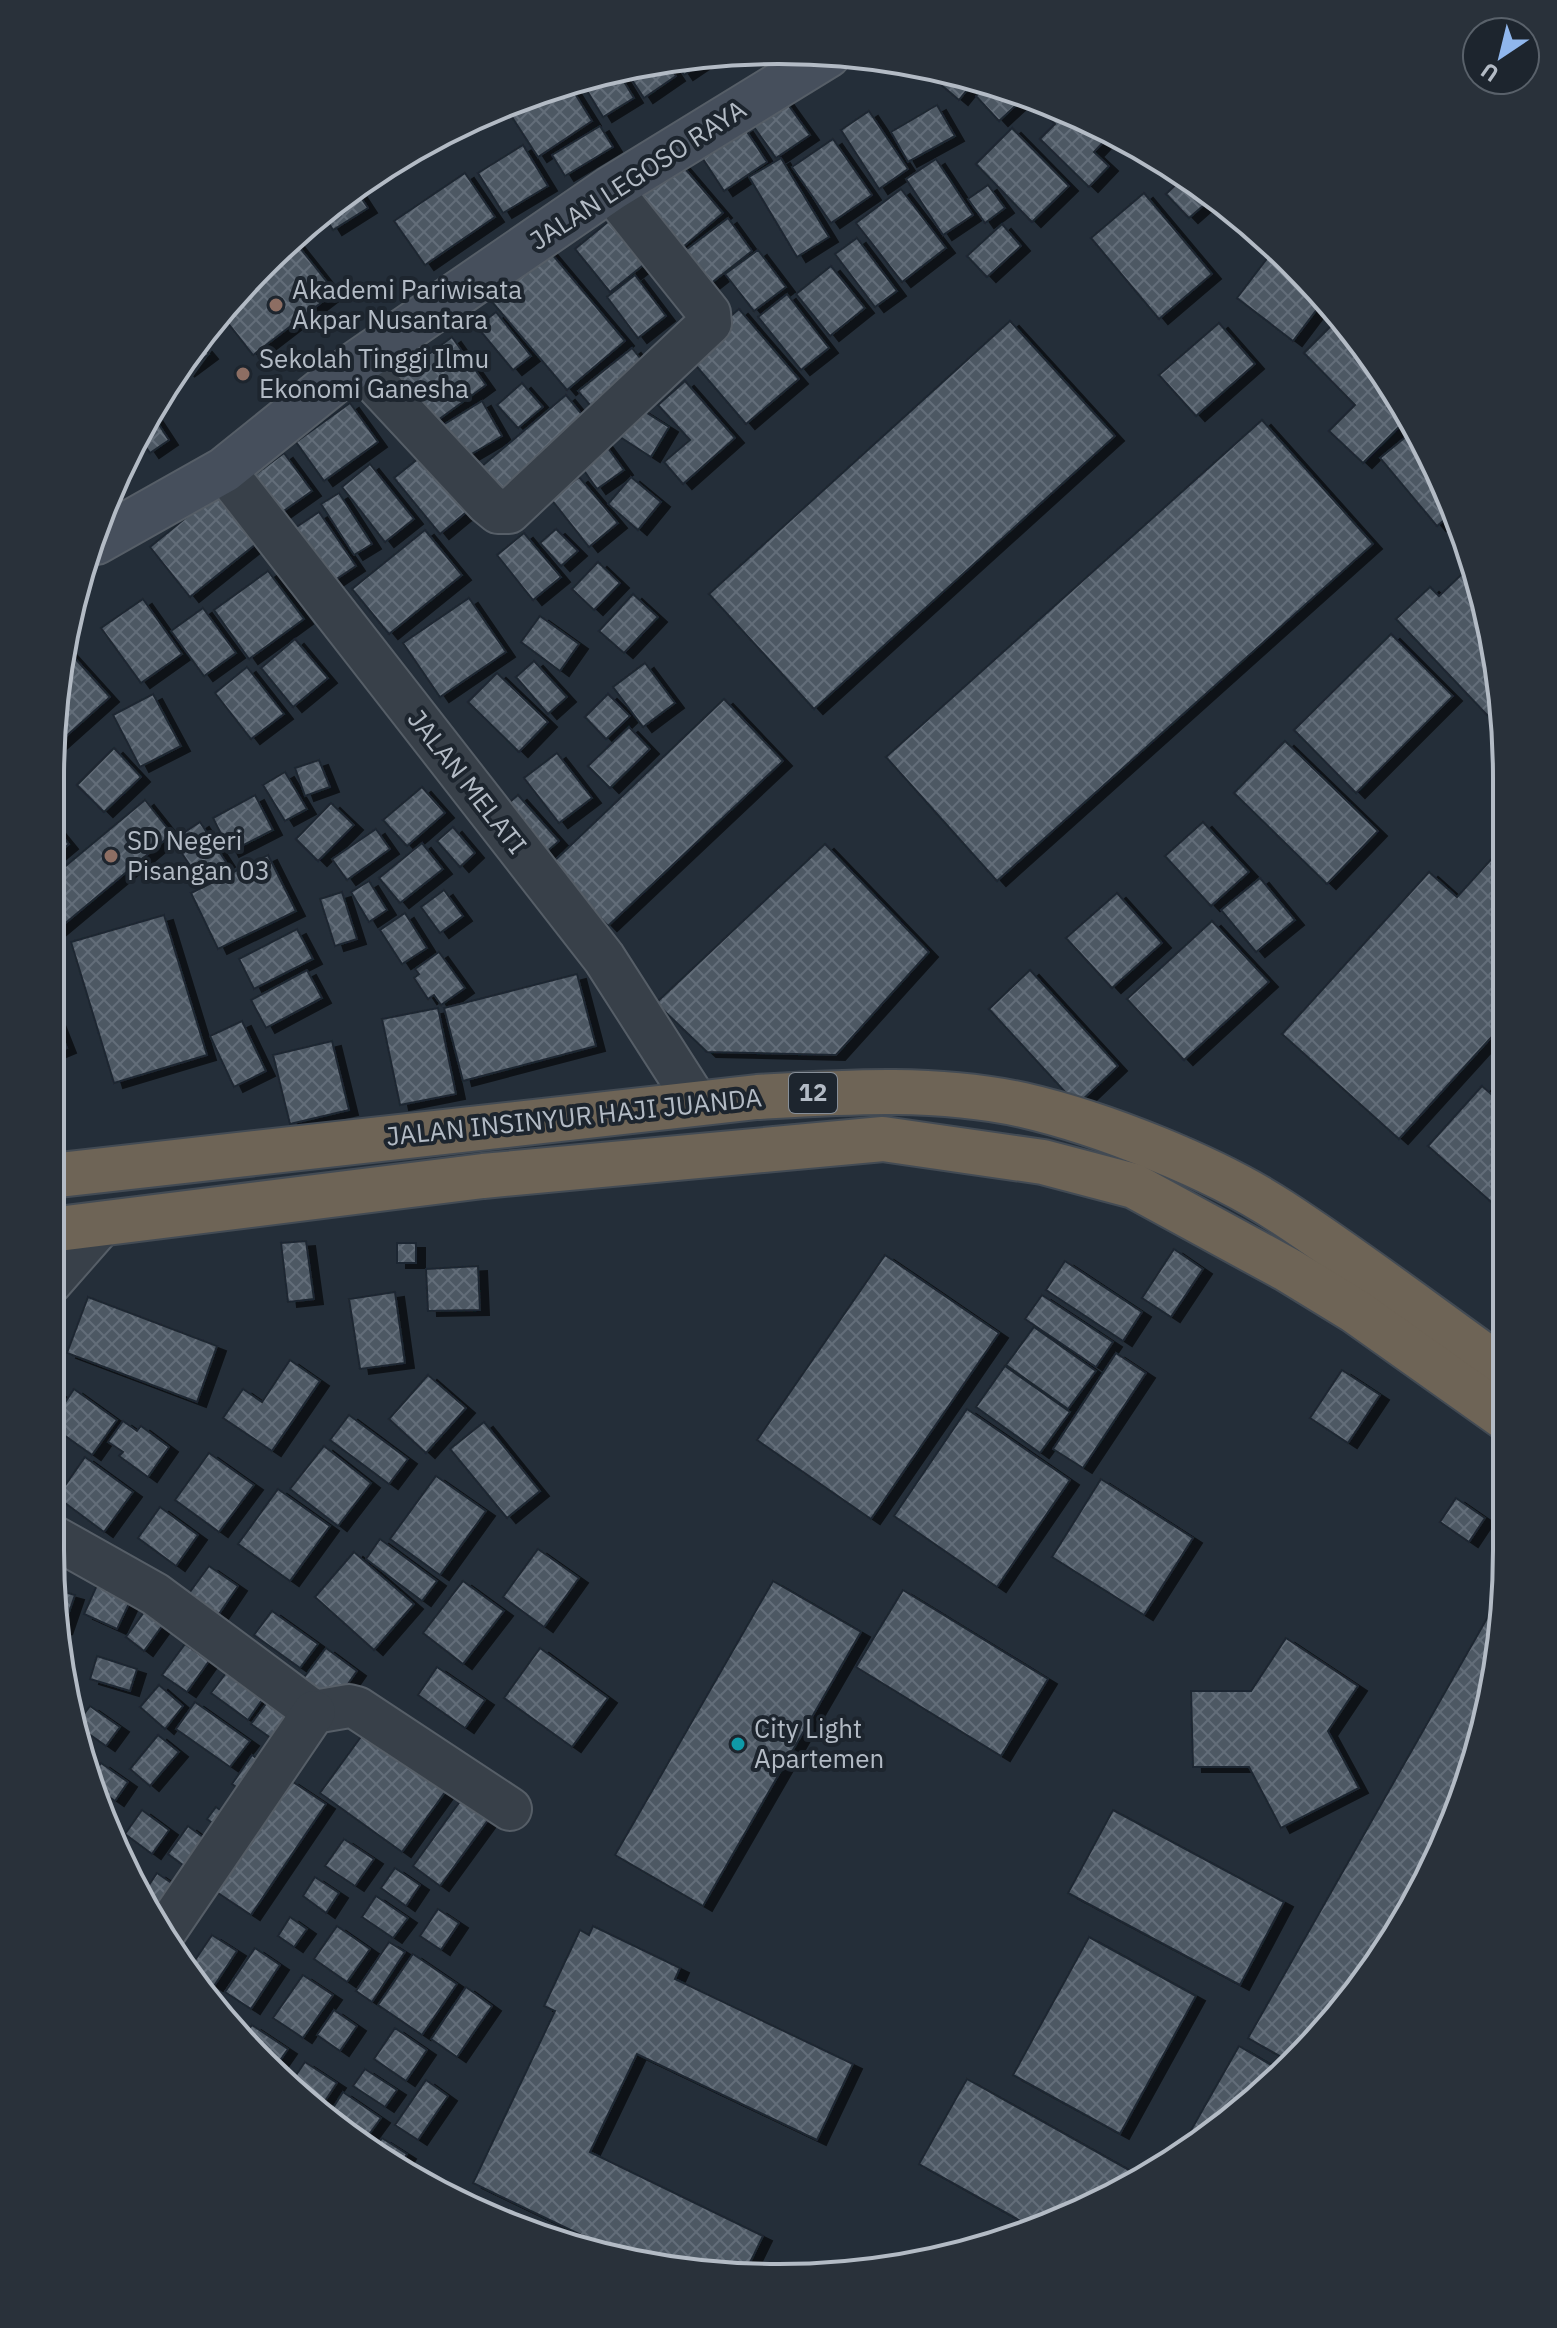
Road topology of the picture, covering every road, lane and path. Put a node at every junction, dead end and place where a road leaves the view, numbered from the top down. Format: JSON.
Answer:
{"nodes":[{"id":1,"x":811,"y":65,"type":"edge"},
{"id":2,"x":610,"y":189,"type":"junction"},
{"id":3,"x":357,"y":363,"type":"junction"},
{"id":4,"x":224,"y":470,"type":"junction"},
{"id":5,"x":107,"y":536,"type":"edge"},
{"id":6,"x":697,"y":1103,"type":"junction"},
{"id":7,"x":64,"y":1174,"type":"edge"},
{"id":8,"x":100,"y":1226,"type":"junction"},
{"id":9,"x":64,"y":1229,"type":"edge"},
{"id":10,"x":64,"y":1267,"type":"edge"},
{"id":11,"x":1493,"y":1362,"type":"edge"},
{"id":12,"x":1493,"y":1409,"type":"edge"},
{"id":13,"x":64,"y":1543,"type":"edge"},
{"id":14,"x":314,"y":1712,"type":"junction"},
{"id":15,"x":510,"y":1809,"type":"dead end"},
{"id":16,"x":170,"y":1923,"type":"edge"}],
"edges":[{"from":1,"to":2,"type":"street","name":"JALAN LEGOSO RAYA"},
{"from":2,"to":3,"type":"street","name":"JALAN LEGOSO RAYA"},
{"from":2,"to":3,"type":"street"},
{"from":3,"to":4,"type":"street","name":"JALAN LEGOSO RAYA"},
{"from":4,"to":5,"type":"street","name":"JALAN LEGOSO RAYA"},
{"from":4,"to":6,"type":"street","name":"JALAN MELATI"},
{"from":6,"to":7,"type":"highway","name":"JALAN INSINYUR HAJI JUANDA","number":"12"},
{"from":6,"to":11,"type":"highway","name":"JALAN INSINYUR HAJI JUANDA","number":"12"},
{"from":8,"to":9,"type":"highway","name":"JALAN INSINYUR HAJI JUANDA","number":"12"},
{"from":8,"to":10,"type":"street"},
{"from":8,"to":12,"type":"highway","name":"JALAN INSINYUR HAJI JUANDA","number":"12"},
{"from":13,"to":14,"type":"street"},
{"from":14,"to":15,"type":"street"},
{"from":14,"to":16,"type":"street"}]}
